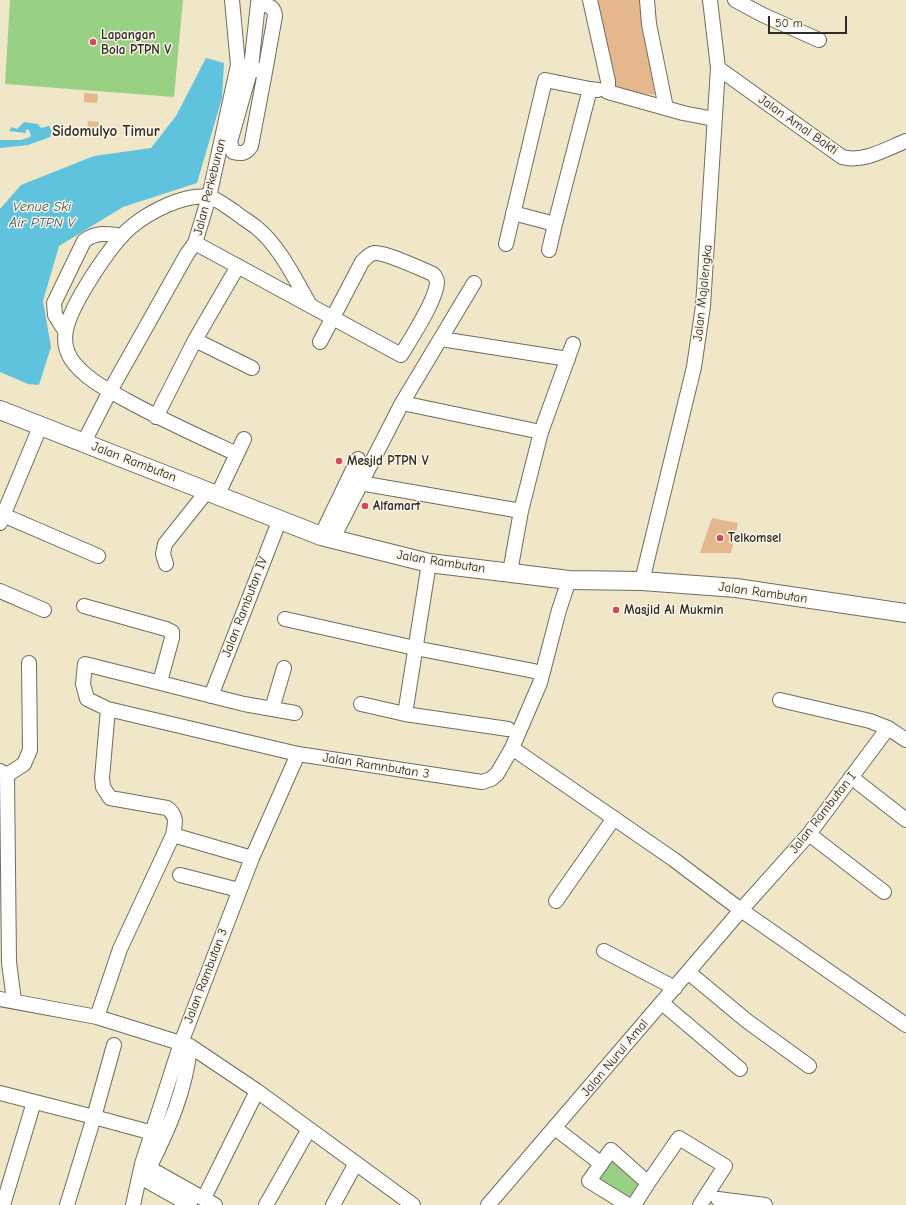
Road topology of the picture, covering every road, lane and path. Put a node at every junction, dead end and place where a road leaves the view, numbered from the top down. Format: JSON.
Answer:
{"nodes":[{"id":1,"x":232,"y":0,"type":"edge"},
{"id":2,"x":590,"y":0,"type":"edge"},
{"id":3,"x":647,"y":0,"type":"edge"},
{"id":4,"x":710,"y":0,"type":"edge"},
{"id":5,"x":735,"y":0,"type":"edge"},
{"id":6,"x":253,"y":2,"type":"edge"},
{"id":7,"x":819,"y":40,"type":"dead end"},
{"id":8,"x":244,"y":67,"type":"junction"},
{"id":9,"x":718,"y":68,"type":"junction"},
{"id":10,"x":264,"y":72,"type":"junction"},
{"id":11,"x":590,"y":89,"type":"junction"},
{"id":12,"x":608,"y":92,"type":"junction"},
{"id":13,"x":666,"y":108,"type":"junction"},
{"id":14,"x":714,"y":119,"type":"junction"},
{"id":15,"x":906,"y":141,"type":"edge"},
{"id":16,"x":209,"y":197,"type":"junction"},
{"id":17,"x":513,"y":213,"type":"junction"},
{"id":18,"x":555,"y":224,"type":"junction"},
{"id":19,"x":122,"y":236,"type":"junction"},
{"id":20,"x":195,"y":243,"type":"junction"},
{"id":21,"x":506,"y":244,"type":"dead end"},
{"id":22,"x":549,"y":250,"type":"dead end"},
{"id":23,"x":238,"y":266,"type":"junction"},
{"id":24,"x":474,"y":283,"type":"dead end"},
{"id":25,"x":310,"y":305,"type":"junction"},
{"id":26,"x":333,"y":317,"type":"junction"},
{"id":27,"x":65,"y":331,"type":"junction"},
{"id":28,"x":441,"y":339,"type":"junction"},
{"id":29,"x":195,"y":340,"type":"junction"},
{"id":30,"x":320,"y":342,"type":"dead end"},
{"id":31,"x":573,"y":344,"type":"dead end"},
{"id":32,"x":568,"y":359,"type":"junction"},
{"id":33,"x":252,"y":368,"type":"dead end"},
{"id":34,"x":110,"y":391,"type":"junction"},
{"id":35,"x":402,"y":403,"type":"junction"},
{"id":36,"x":0,"y":410,"type":"edge"},
{"id":37,"x":156,"y":417,"type":"junction"},
{"id":38,"x":40,"y":427,"type":"junction"},
{"id":39,"x":541,"y":432,"type":"junction"},
{"id":40,"x":244,"y":439,"type":"dead end"},
{"id":41,"x":84,"y":442,"type":"junction"},
{"id":42,"x":237,"y":454,"type":"junction"},
{"id":43,"x":358,"y":459,"type":"dead end"},
{"id":44,"x":360,"y":483,"type":"junction"},
{"id":45,"x":213,"y":492,"type":"junction"},
{"id":46,"x":521,"y":510,"type":"junction"},
{"id":47,"x":1,"y":519,"type":"edge"},
{"id":48,"x":280,"y":519,"type":"junction"},
{"id":49,"x":326,"y":538,"type":"junction"},
{"id":50,"x":98,"y":556,"type":"dead end"},
{"id":51,"x":429,"y":563,"type":"junction"},
{"id":52,"x":166,"y":564,"type":"dead end"},
{"id":53,"x":510,"y":572,"type":"junction"},
{"id":54,"x":569,"y":580,"type":"junction"},
{"id":55,"x":642,"y":581,"type":"junction"},
{"id":56,"x":0,"y":591,"type":"edge"},
{"id":57,"x":84,"y":606,"type":"dead end"},
{"id":58,"x":44,"y":610,"type":"dead end"},
{"id":59,"x":906,"y":613,"type":"edge"},
{"id":60,"x":285,"y":620,"type":"dead end"},
{"id":61,"x":415,"y":648,"type":"junction"},
{"id":62,"x":29,"y":663,"type":"dead end"},
{"id":63,"x":284,"y":668,"type":"dead end"},
{"id":64,"x":534,"y":671,"type":"dead end"},
{"id":65,"x":160,"y":682,"type":"junction"},
{"id":66,"x":211,"y":696,"type":"junction"},
{"id":67,"x":780,"y":700,"type":"dead end"},
{"id":68,"x":361,"y":704,"type":"dead end"},
{"id":69,"x":108,"y":709,"type":"junction"},
{"id":70,"x":272,"y":709,"type":"junction"},
{"id":71,"x":294,"y":713,"type":"dead end"},
{"id":72,"x":405,"y":714,"type":"junction"},
{"id":73,"x":888,"y":728,"type":"junction"},
{"id":74,"x":508,"y":729,"type":"dead end"},
{"id":75,"x":906,"y":740,"type":"edge"},
{"id":76,"x":512,"y":748,"type":"junction"},
{"id":77,"x":298,"y":754,"type":"junction"},
{"id":78,"x":3,"y":773,"type":"edge"},
{"id":79,"x":851,"y":777,"type":"junction"},
{"id":80,"x":3,"y":799,"type":"edge"},
{"id":81,"x":614,"y":818,"type":"junction"},
{"id":82,"x":906,"y":820,"type":"edge"},
{"id":83,"x":809,"y":834,"type":"junction"},
{"id":84,"x":173,"y":835,"type":"junction"},
{"id":85,"x":252,"y":858,"type":"junction"},
{"id":86,"x":180,"y":875,"type":"dead end"},
{"id":87,"x":239,"y":890,"type":"junction"},
{"id":88,"x":884,"y":892,"type":"dead end"},
{"id":89,"x":556,"y":901,"type":"dead end"},
{"id":90,"x":741,"y":910,"type":"junction"},
{"id":91,"x":604,"y":951,"type":"dead end"},
{"id":92,"x":688,"y":972,"type":"junction"},
{"id":93,"x":675,"y":988,"type":"junction"},
{"id":94,"x":7,"y":1000,"type":"edge"},
{"id":95,"x":662,"y":1003,"type":"junction"},
{"id":96,"x":97,"y":1017,"type":"junction"},
{"id":97,"x":906,"y":1025,"type":"edge"},
{"id":98,"x":186,"y":1044,"type":"junction"},
{"id":99,"x":114,"y":1045,"type":"dead end"},
{"id":100,"x":809,"y":1066,"type":"dead end"},
{"id":101,"x":740,"y":1069,"type":"dead end"},
{"id":102,"x":257,"y":1091,"type":"junction"},
{"id":103,"x":0,"y":1093,"type":"edge"},
{"id":104,"x":34,"y":1102,"type":"junction"},
{"id":105,"x":94,"y":1117,"type":"junction"},
{"id":106,"x":555,"y":1128,"type":"junction"},
{"id":107,"x":309,"y":1129,"type":"junction"},
{"id":108,"x":153,"y":1133,"type":"junction"},
{"id":109,"x":356,"y":1163,"type":"junction"},
{"id":110,"x":600,"y":1164,"type":"junction"},
{"id":111,"x":144,"y":1169,"type":"junction"},
{"id":112,"x":648,"y":1183,"type":"junction"},
{"id":113,"x":718,"y":1199,"type":"dead end"},
{"id":114,"x":210,"y":1202,"type":"edge"},
{"id":115,"x":409,"y":1204,"type":"edge"},
{"id":116,"x":4,"y":1205,"type":"edge"},
{"id":117,"x":67,"y":1205,"type":"edge"},
{"id":118,"x":133,"y":1205,"type":"edge"},
{"id":119,"x":190,"y":1205,"type":"edge"},
{"id":120,"x":266,"y":1205,"type":"edge"},
{"id":121,"x":333,"y":1205,"type":"edge"},
{"id":122,"x":488,"y":1205,"type":"edge"},
{"id":123,"x":628,"y":1205,"type":"edge"},
{"id":124,"x":634,"y":1205,"type":"edge"},
{"id":125,"x":700,"y":1205,"type":"edge"},
{"id":126,"x":764,"y":1205,"type":"edge"}],
"edges":[{"from":1,"to":8,"type":"street","name":"Jalan Perkebunan"},
{"from":2,"to":12,"type":"street"},
{"from":3,"to":13,"type":"street"},
{"from":4,"to":9,"type":"street","name":"Jalan Majalengka"},
{"from":5,"to":7,"type":"street"},
{"from":6,"to":8,"type":"street"},
{"from":6,"to":10,"type":"street"},
{"from":8,"to":10,"type":"street"},
{"from":8,"to":10,"type":"street"},
{"from":8,"to":16,"type":"street","name":"Jalan Perkebunan"},
{"from":9,"to":14,"type":"street","name":"Jalan Majalengka"},
{"from":9,"to":15,"type":"street","name":"Jalan Amal Bakti"},
{"from":11,"to":12,"type":"street"},
{"from":11,"to":17,"type":"street"},
{"from":11,"to":18,"type":"street"},
{"from":12,"to":13,"type":"street"},
{"from":13,"to":14,"type":"street"},
{"from":14,"to":55,"type":"street","name":"Jalan Majalengka"},
{"from":16,"to":19,"type":"street"},
{"from":16,"to":20,"type":"street","name":"Jalan Perkebunan"},
{"from":16,"to":25,"type":"street"},
{"from":17,"to":18,"type":"street"},
{"from":17,"to":21,"type":"street"},
{"from":18,"to":22,"type":"street"},
{"from":19,"to":27,"type":"street"},
{"from":19,"to":27,"type":"street"},
{"from":20,"to":23,"type":"street"},
{"from":20,"to":34,"type":"street","name":"Jalan Perkebunan"},
{"from":23,"to":25,"type":"street"},
{"from":23,"to":29,"type":"street"},
{"from":24,"to":28,"type":"street"},
{"from":25,"to":26,"type":"street"},
{"from":26,"to":26,"type":"street"},
{"from":26,"to":30,"type":"street"},
{"from":27,"to":34,"type":"street"},
{"from":28,"to":32,"type":"street"},
{"from":28,"to":35,"type":"street"},
{"from":29,"to":33,"type":"street"},
{"from":29,"to":37,"type":"street"},
{"from":31,"to":32,"type":"street"},
{"from":32,"to":39,"type":"street"},
{"from":34,"to":37,"type":"street"},
{"from":34,"to":41,"type":"street","name":"Jalan Perkebunan"},
{"from":35,"to":39,"type":"street"},
{"from":35,"to":44,"type":"street"},
{"from":36,"to":38,"type":"main road","name":"Jalan Rambutan"},
{"from":37,"to":42,"type":"street"},
{"from":38,"to":41,"type":"main road","name":"Jalan Rambutan"},
{"from":38,"to":47,"type":"street"},
{"from":39,"to":46,"type":"street"},
{"from":40,"to":42,"type":"street"},
{"from":41,"to":45,"type":"main road","name":"Jalan Rambutan"},
{"from":42,"to":45,"type":"street"},
{"from":43,"to":49,"type":"street"},
{"from":44,"to":46,"type":"street"},
{"from":44,"to":49,"type":"street"},
{"from":45,"to":48,"type":"main road","name":"Jalan Rambutan"},
{"from":45,"to":52,"type":"street"},
{"from":46,"to":53,"type":"street"},
{"from":47,"to":50,"type":"street"},
{"from":48,"to":49,"type":"main road","name":"Jalan Rambutan"},
{"from":48,"to":66,"type":"street","name":"Jalan Rambutan IV"},
{"from":49,"to":51,"type":"main road","name":"Jalan Rambutan"},
{"from":51,"to":53,"type":"main road","name":"Jalan Rambutan"},
{"from":51,"to":61,"type":"street"},
{"from":53,"to":54,"type":"main road","name":"Jalan Rambutan"},
{"from":54,"to":55,"type":"main road","name":"Jalan Rambutan"},
{"from":54,"to":76,"type":"street","name":"Jalan Ramnbutan 3"},
{"from":55,"to":59,"type":"main road","name":"Jalan Rambutan"},
{"from":56,"to":58,"type":"street"},
{"from":57,"to":65,"type":"street"},
{"from":60,"to":61,"type":"street"},
{"from":61,"to":64,"type":"street"},
{"from":61,"to":72,"type":"street"},
{"from":62,"to":78,"type":"street"},
{"from":63,"to":70,"type":"street"},
{"from":65,"to":66,"type":"street"},
{"from":65,"to":69,"type":"street","name":"Jalan Ramnbutan 3"},
{"from":66,"to":70,"type":"street"},
{"from":67,"to":73,"type":"street"},
{"from":68,"to":72,"type":"street"},
{"from":69,"to":77,"type":"street","name":"Jalan Ramnbutan 3"},
{"from":69,"to":84,"type":"street"},
{"from":70,"to":71,"type":"street"},
{"from":72,"to":74,"type":"street"},
{"from":73,"to":75,"type":"street"},
{"from":73,"to":79,"type":"street","name":"Jalan Rambutan I"},
{"from":76,"to":77,"type":"street","name":"Jalan Ramnbutan 3"},
{"from":76,"to":81,"type":"street"},
{"from":77,"to":85,"type":"street","name":"Jalan Rambutan 3"},
{"from":78,"to":80,"type":"street"},
{"from":79,"to":82,"type":"street"},
{"from":79,"to":83,"type":"street","name":"Jalan Rambutan I"},
{"from":80,"to":94,"type":"street"},
{"from":81,"to":89,"type":"street"},
{"from":81,"to":90,"type":"street"},
{"from":83,"to":88,"type":"street"},
{"from":83,"to":90,"type":"street","name":"Jalan Rambutan I"},
{"from":84,"to":85,"type":"street"},
{"from":84,"to":96,"type":"street"},
{"from":85,"to":87,"type":"street","name":"Jalan Rambutan 3"},
{"from":86,"to":87,"type":"street"},
{"from":87,"to":98,"type":"street","name":"Jalan Rambutan 3"},
{"from":90,"to":92,"type":"street","name":"Jalan Nurul Amal"},
{"from":90,"to":97,"type":"street"},
{"from":91,"to":93,"type":"street"},
{"from":92,"to":93,"type":"street","name":"Jalan Nurul Amal"},
{"from":92,"to":100,"type":"street"},
{"from":93,"to":95,"type":"street","name":"Jalan Nurul Amal"},
{"from":94,"to":96,"type":"street"},
{"from":95,"to":101,"type":"street"},
{"from":95,"to":106,"type":"street","name":"Jalan Nurul Amal"},
{"from":96,"to":98,"type":"street"},
{"from":98,"to":102,"type":"street"},
{"from":98,"to":108,"type":"street","name":"Jalan Rambutan 3"},
{"from":98,"to":111,"type":"street"},
{"from":99,"to":105,"type":"street"},
{"from":102,"to":107,"type":"street"},
{"from":102,"to":114,"type":"street"},
{"from":103,"to":104,"type":"street"},
{"from":104,"to":105,"type":"street"},
{"from":104,"to":116,"type":"street"},
{"from":105,"to":108,"type":"street"},
{"from":105,"to":117,"type":"street"},
{"from":106,"to":110,"type":"street"},
{"from":106,"to":122,"type":"street","name":"Jalan Nurul Amal"},
{"from":107,"to":109,"type":"street"},
{"from":107,"to":120,"type":"street"},
{"from":108,"to":111,"type":"street","name":"Jalan Rambutan 3"},
{"from":109,"to":115,"type":"street"},
{"from":109,"to":121,"type":"street"},
{"from":110,"to":112,"type":"street"},
{"from":110,"to":123,"type":"street"},
{"from":111,"to":114,"type":"street"},
{"from":111,"to":118,"type":"street","name":"Jalan Rambutan 3"},
{"from":111,"to":119,"type":"street"},
{"from":112,"to":124,"type":"street"},
{"from":112,"to":125,"type":"street"},
{"from":113,"to":126,"type":"street"}]}
